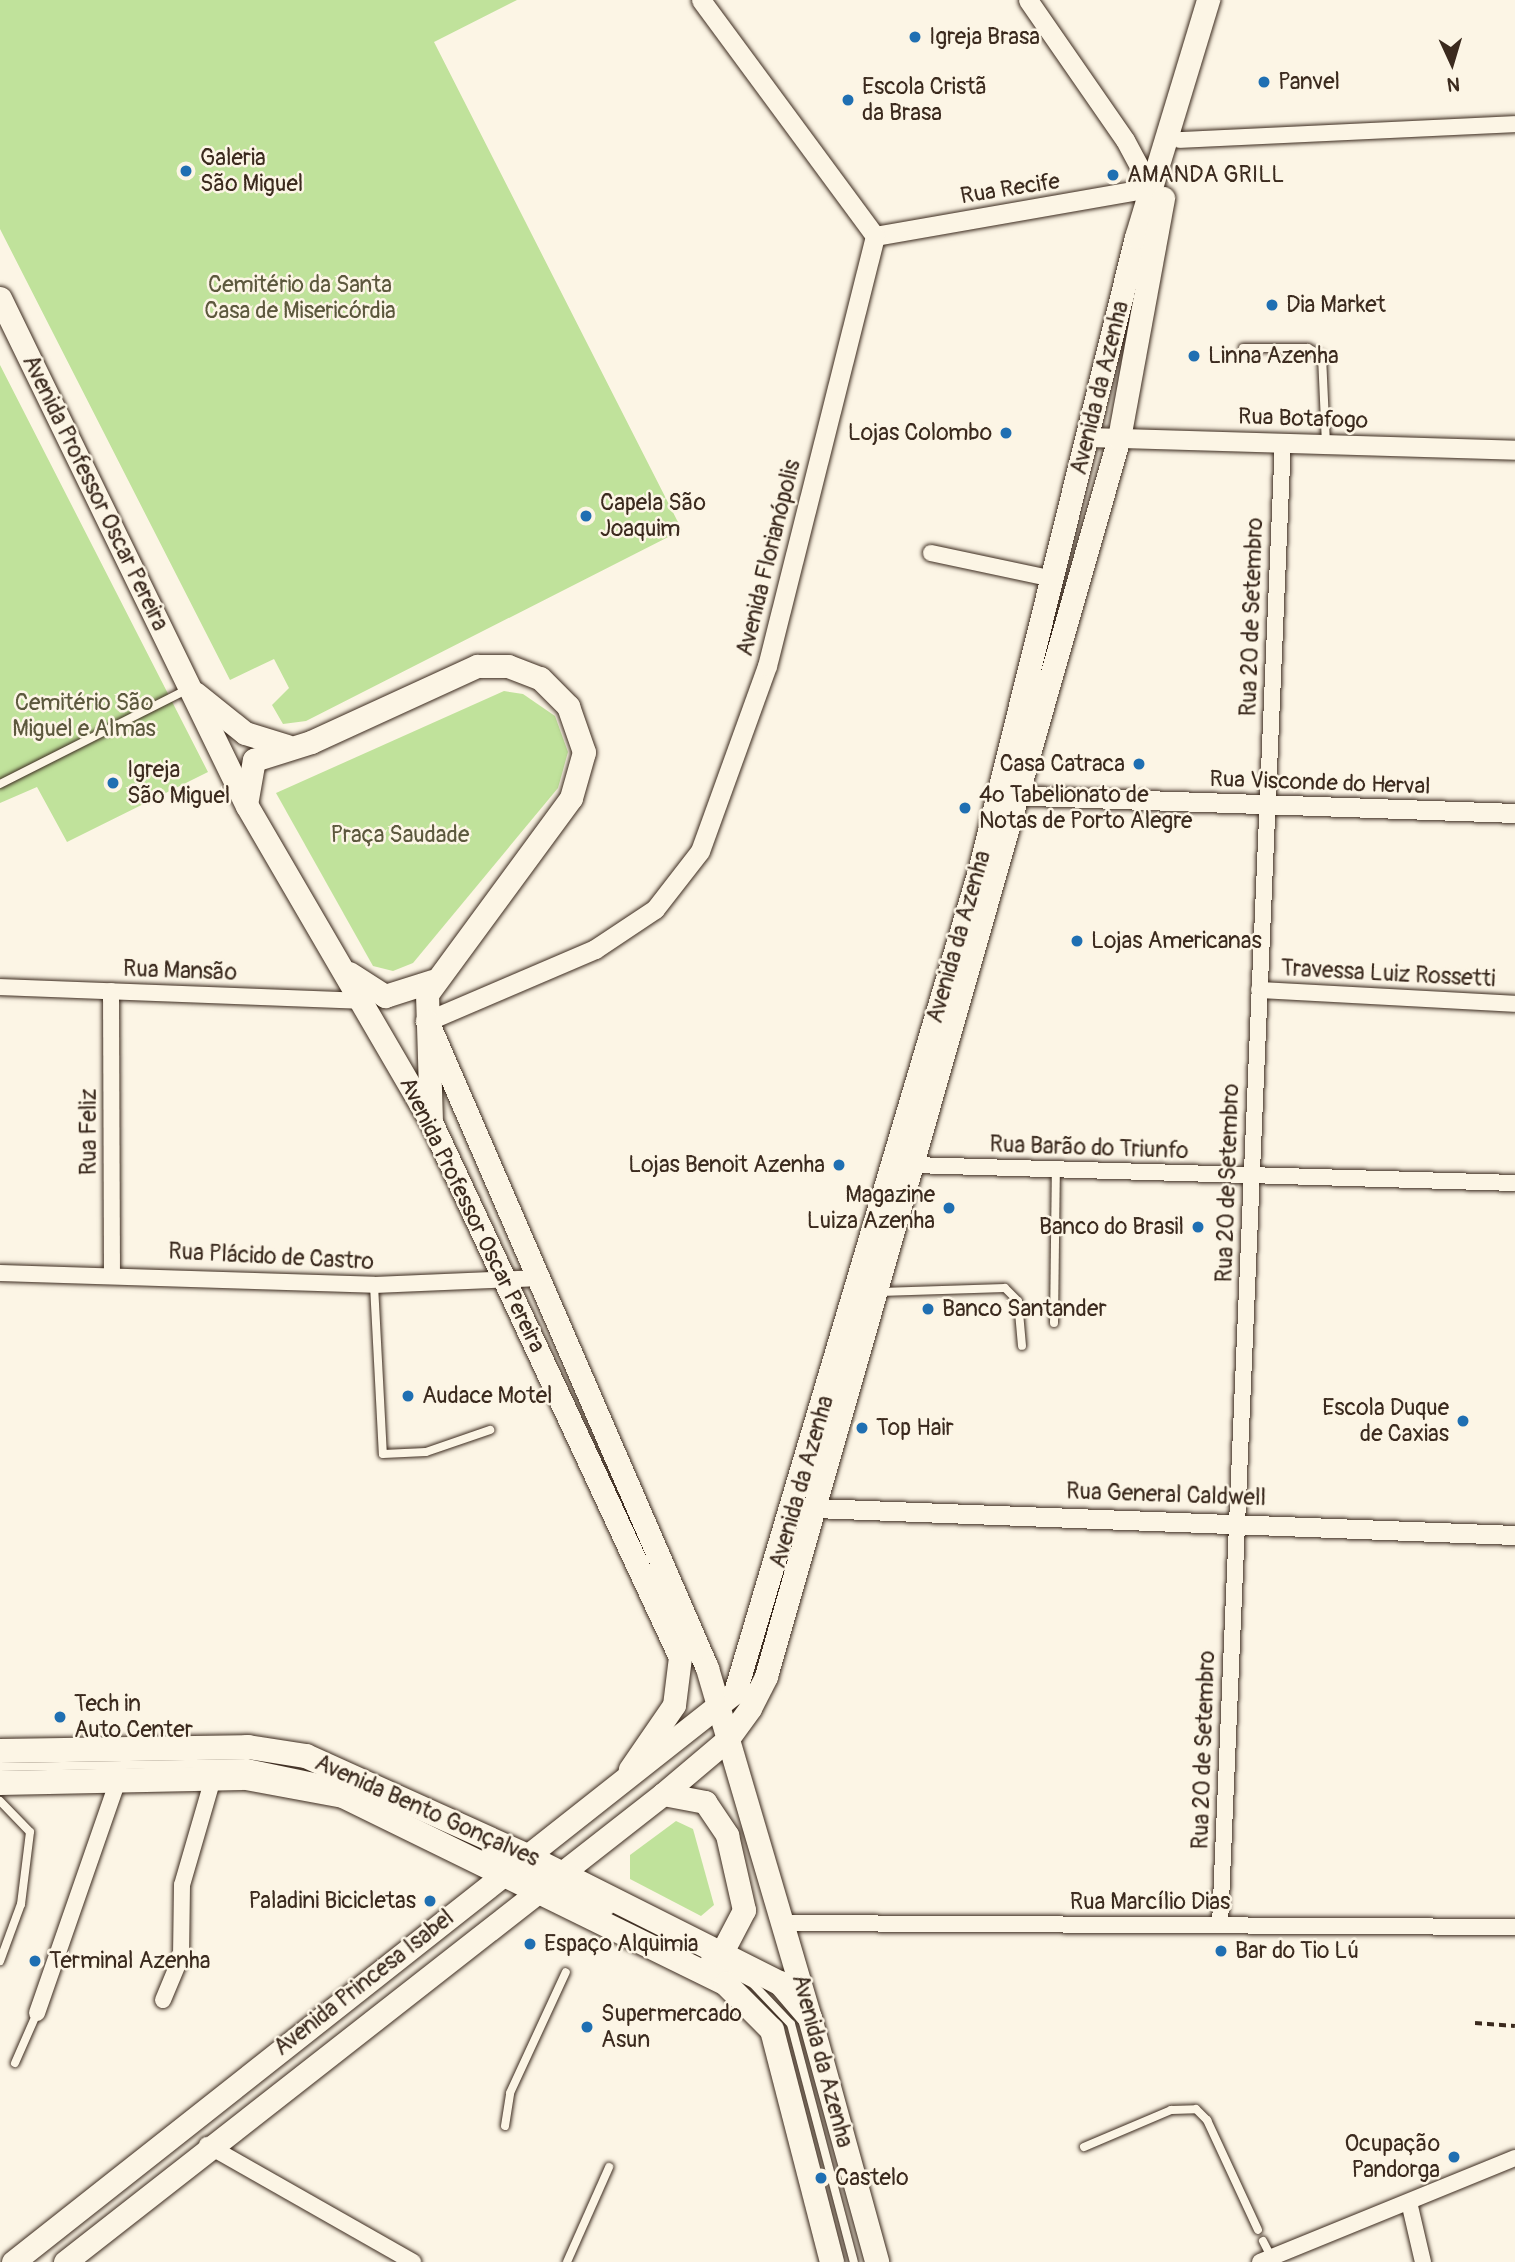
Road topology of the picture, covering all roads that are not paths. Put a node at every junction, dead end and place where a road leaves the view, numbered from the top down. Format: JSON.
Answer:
{"nodes":[{"id":1,"x":701,"y":0,"type":"edge"},
{"id":2,"x":1028,"y":0,"type":"edge"},
{"id":3,"x":1208,"y":0,"type":"edge"},
{"id":4,"x":1220,"y":0,"type":"edge"},
{"id":5,"x":1515,"y":124,"type":"edge"},
{"id":6,"x":1180,"y":140,"type":"junction"},
{"id":7,"x":1151,"y":188,"type":"junction"},
{"id":8,"x":1158,"y":213,"type":"junction"},
{"id":9,"x":875,"y":236,"type":"junction"},
{"id":10,"x":0,"y":298,"type":"edge"},
{"id":11,"x":1243,"y":348,"type":"dead end"},
{"id":12,"x":1089,"y":437,"type":"junction"},
{"id":13,"x":1119,"y":438,"type":"junction"},
{"id":14,"x":1283,"y":443,"type":"junction"},
{"id":15,"x":1326,"y":444,"type":"junction"},
{"id":16,"x":1515,"y":450,"type":"edge"},
{"id":17,"x":931,"y":553,"type":"dead end"},
{"id":18,"x":1053,"y":579,"type":"junction"},
{"id":19,"x":190,"y":689,"type":"junction"},
{"id":20,"x":288,"y":747,"type":"junction"},
{"id":21,"x":0,"y":784,"type":"edge"},
{"id":22,"x":1008,"y":795,"type":"junction"},
{"id":23,"x":247,"y":806,"type":"junction"},
{"id":24,"x":1267,"y":806,"type":"junction"},
{"id":25,"x":1515,"y":813,"type":"edge"},
{"id":26,"x":330,"y":952,"type":"junction"},
{"id":27,"x":432,"y":981,"type":"junction"},
{"id":28,"x":0,"y":987,"type":"edge"},
{"id":29,"x":1259,"y":990,"type":"junction"},
{"id":30,"x":111,"y":991,"type":"junction"},
{"id":31,"x":358,"y":1000,"type":"junction"},
{"id":32,"x":1515,"y":1004,"type":"edge"},
{"id":33,"x":427,"y":1021,"type":"junction"},
{"id":34,"x":431,"y":1122,"type":"junction"},
{"id":35,"x":913,"y":1165,"type":"junction"},
{"id":36,"x":1056,"y":1169,"type":"junction"},
{"id":37,"x":1251,"y":1175,"type":"junction"},
{"id":38,"x":1515,"y":1183,"type":"edge"},
{"id":39,"x":0,"y":1272,"type":"edge"},
{"id":40,"x":112,"y":1272,"type":"junction"},
{"id":41,"x":540,"y":1278,"type":"junction"},
{"id":42,"x":506,"y":1279,"type":"junction"},
{"id":43,"x":374,"y":1285,"type":"junction"},
{"id":44,"x":877,"y":1292,"type":"junction"},
{"id":45,"x":1054,"y":1324,"type":"dead end"},
{"id":46,"x":1021,"y":1346,"type":"dead end"},
{"id":47,"x":489,"y":1430,"type":"dead end"},
{"id":48,"x":815,"y":1508,"type":"junction"},
{"id":49,"x":1237,"y":1521,"type":"junction"},
{"id":50,"x":1515,"y":1535,"type":"edge"},
{"id":51,"x":719,"y":1710,"type":"junction"},
{"id":52,"x":727,"y":1740,"type":"junction"},
{"id":53,"x":0,"y":1751,"type":"edge"},
{"id":54,"x":0,"y":1767,"type":"edge"},
{"id":55,"x":213,"y":1778,"type":"junction"},
{"id":56,"x":118,"y":1780,"type":"junction"},
{"id":57,"x":0,"y":1783,"type":"edge"},
{"id":58,"x":617,"y":1789,"type":"junction"},
{"id":59,"x":663,"y":1794,"type":"junction"},
{"id":60,"x":0,"y":1801,"type":"edge"},
{"id":61,"x":515,"y":1864,"type":"junction"},
{"id":62,"x":548,"y":1881,"type":"junction"},
{"id":63,"x":785,"y":1923,"type":"junction"},
{"id":64,"x":1220,"y":1925,"type":"junction"},
{"id":65,"x":1515,"y":1927,"type":"edge"},
{"id":66,"x":722,"y":1952,"type":"junction"},
{"id":67,"x":0,"y":1961,"type":"edge"},
{"id":68,"x":566,"y":1972,"type":"dead end"},
{"id":69,"x":163,"y":2000,"type":"dead end"},
{"id":70,"x":37,"y":2013,"type":"joint"},
{"id":71,"x":810,"y":2018,"type":"junction"},
{"id":72,"x":772,"y":2030,"type":"joint"},
{"id":73,"x":15,"y":2063,"type":"dead end"},
{"id":74,"x":505,"y":2126,"type":"dead end"},
{"id":75,"x":207,"y":2145,"type":"junction"},
{"id":76,"x":1084,"y":2147,"type":"dead end"},
{"id":77,"x":1515,"y":2158,"type":"edge"},
{"id":78,"x":609,"y":2167,"type":"dead end"},
{"id":79,"x":1409,"y":2202,"type":"junction"},
{"id":80,"x":1258,"y":2230,"type":"dead end"},
{"id":81,"x":1263,"y":2241,"type":"dead end"},
{"id":82,"x":1265,"y":2260,"type":"edge"},
{"id":83,"x":13,"y":2262,"type":"edge"},
{"id":84,"x":65,"y":2262,"type":"edge"},
{"id":85,"x":413,"y":2262,"type":"edge"},
{"id":86,"x":567,"y":2262,"type":"edge"},
{"id":87,"x":832,"y":2262,"type":"edge"},
{"id":88,"x":855,"y":2262,"type":"edge"},
{"id":89,"x":877,"y":2262,"type":"edge"},
{"id":90,"x":1423,"y":2262,"type":"edge"}],
"edges":[{"from":1,"to":9,"type":"street"},
{"from":2,"to":7,"type":"street"},
{"from":3,"to":7,"type":"main road","name":"Avenida da Azenha"},
{"from":4,"to":6,"type":"main road","name":"Avenida da Azenha"},
{"from":5,"to":6,"type":"street"},
{"from":6,"to":8,"type":"main road","name":"Avenida da Azenha"},
{"from":7,"to":8,"type":"street"},
{"from":7,"to":9,"type":"street","name":"Rua Recife"},
{"from":7,"to":12,"type":"main road","name":"Avenida da Azenha"},
{"from":8,"to":13,"type":"main road","name":"Avenida da Azenha"},
{"from":9,"to":33,"type":"street","name":"Avenida Florianópolis"},
{"from":10,"to":19,"type":"main road","name":"Avenida Professor Oscar Pereira"},
{"from":11,"to":15,"type":"lane"},
{"from":12,"to":13,"type":"street","name":"Rua Botafogo"},
{"from":12,"to":18,"type":"main road","name":"Avenida da Azenha"},
{"from":13,"to":14,"type":"street","name":"Rua Botafogo"},
{"from":13,"to":22,"type":"main road","name":"Avenida da Azenha"},
{"from":14,"to":15,"type":"street","name":"Rua Botafogo"},
{"from":14,"to":24,"type":"street","name":"Rua 20 de Setembro"},
{"from":15,"to":16,"type":"street","name":"Rua Botafogo"},
{"from":17,"to":18,"type":"street"},
{"from":18,"to":22,"type":"main road","name":"Avenida da Azenha"},
{"from":19,"to":20,"type":"main road","name":"Avenida Professor Oscar Pereira"},
{"from":19,"to":21,"type":"lane"},
{"from":19,"to":23,"type":"main road","name":"Avenida Professor Oscar Pereira"},
{"from":20,"to":23,"type":"main road"},
{"from":20,"to":27,"type":"main road"},
{"from":22,"to":24,"type":"street","name":"Rua Visconde do Herval"},
{"from":22,"to":35,"type":"main road","name":"Avenida da Azenha"},
{"from":22,"to":51,"type":"main road","name":"Avenida da Azenha"},
{"from":23,"to":26,"type":"main road","name":"Avenida Professor Oscar Pereira"},
{"from":24,"to":25,"type":"street","name":"Rua Visconde do Herval"},
{"from":24,"to":29,"type":"street","name":"Rua 20 de Setembro"},
{"from":26,"to":27,"type":"main road"},
{"from":26,"to":31,"type":"main road","name":"Avenida Professor Oscar Pereira"},
{"from":27,"to":33,"type":"main road"},
{"from":28,"to":30,"type":"street","name":"Rua Mansão"},
{"from":29,"to":32,"type":"street","name":"Travessa Luiz Rossetti"},
{"from":29,"to":37,"type":"street","name":"Rua 20 de Setembro"},
{"from":30,"to":31,"type":"street","name":"Rua Mansão"},
{"from":30,"to":40,"type":"street","name":"Rua Feliz"},
{"from":31,"to":34,"type":"main road","name":"Avenida Professor Oscar Pereira"},
{"from":33,"to":34,"type":"main road"},
{"from":33,"to":41,"type":"main road","name":"Avenida Professor Oscar Pereira"},
{"from":34,"to":42,"type":"main road","name":"Avenida Professor Oscar Pereira"},
{"from":35,"to":36,"type":"street","name":"Rua Barão do Triunfo"},
{"from":35,"to":44,"type":"main road","name":"Avenida da Azenha"},
{"from":36,"to":37,"type":"street","name":"Rua Barão do Triunfo"},
{"from":36,"to":45,"type":"lane"},
{"from":37,"to":38,"type":"street","name":"Rua Barão do Triunfo"},
{"from":37,"to":49,"type":"street","name":"Rua 20 de Setembro"},
{"from":39,"to":40,"type":"street","name":"Rua Plácido de Castro"},
{"from":40,"to":43,"type":"street","name":"Rua Plácido de Castro"},
{"from":41,"to":42,"type":"street","name":"Rua Plácido de Castro"},
{"from":41,"to":51,"type":"main road","name":"Avenida Professor Oscar Pereira"},
{"from":42,"to":43,"type":"street","name":"Rua Plácido de Castro"},
{"from":42,"to":58,"type":"main road","name":"Avenida Professor Oscar Pereira"},
{"from":43,"to":47,"type":"lane"},
{"from":44,"to":46,"type":"lane"},
{"from":44,"to":48,"type":"main road","name":"Avenida da Azenha"},
{"from":48,"to":49,"type":"street","name":"Rua General Caldwell"},
{"from":48,"to":52,"type":"main road","name":"Avenida da Azenha"},
{"from":49,"to":50,"type":"street","name":"Rua General Caldwell"},
{"from":49,"to":64,"type":"street","name":"Rua 20 de Setembro"},
{"from":51,"to":52,"type":"main road","name":"Avenida da Azenha"},
{"from":51,"to":58,"type":"main road","name":"Avenida Princesa Isabel"},
{"from":52,"to":59,"type":"main road","name":"Avenida Princesa Isabel"},
{"from":52,"to":63,"type":"main road","name":"Avenida da Azenha"},
{"from":53,"to":61,"type":"main road","name":"Avenida Bento Gonçalves"},
{"from":54,"to":61,"type":"lane"},
{"from":55,"to":56,"type":"main road","name":"Avenida Bento Gonçalves"},
{"from":55,"to":61,"type":"main road","name":"Avenida Bento Gonçalves"},
{"from":55,"to":69,"type":"street"},
{"from":56,"to":57,"type":"main road","name":"Avenida Bento Gonçalves"},
{"from":56,"to":70,"type":"street"},
{"from":58,"to":61,"type":"main road","name":"Avenida Princesa Isabel"},
{"from":59,"to":62,"type":"main road","name":"Avenida Princesa Isabel"},
{"from":59,"to":66,"type":"main road"},
{"from":60,"to":67,"type":"lane"},
{"from":61,"to":62,"type":"main road","name":"Avenida Bento Gonçalves"},
{"from":61,"to":83,"type":"main road","name":"Avenida Princesa Isabel"},
{"from":62,"to":66,"type":"main road","name":"Avenida Bento Gonçalves"},
{"from":62,"to":72,"type":"main road","name":"Avenida Bento Gonçalves"},
{"from":62,"to":75,"type":"main road","name":"Avenida Princesa Isabel"},
{"from":62,"to":88,"type":"lane"},
{"from":63,"to":64,"type":"street","name":"Rua Marcílio Dias"},
{"from":63,"to":71,"type":"main road","name":"Avenida da Azenha"},
{"from":64,"to":65,"type":"street","name":"Rua Marcílio Dias"},
{"from":66,"to":71,"type":"main road","name":"Avenida Bento Gonçalves"},
{"from":68,"to":74,"type":"lane"},
{"from":70,"to":73,"type":"lane"},
{"from":71,"to":89,"type":"main road","name":"Avenida da Azenha"},
{"from":72,"to":87,"type":"main road","name":"Avenida da Azenha"},
{"from":75,"to":84,"type":"main road","name":"Avenida Princesa Isabel"},
{"from":75,"to":85,"type":"street"},
{"from":76,"to":80,"type":"lane"},
{"from":77,"to":79,"type":"street"},
{"from":78,"to":86,"type":"lane"},
{"from":79,"to":82,"type":"street"},
{"from":79,"to":90,"type":"street"},
{"from":81,"to":82,"type":"lane"}]}
